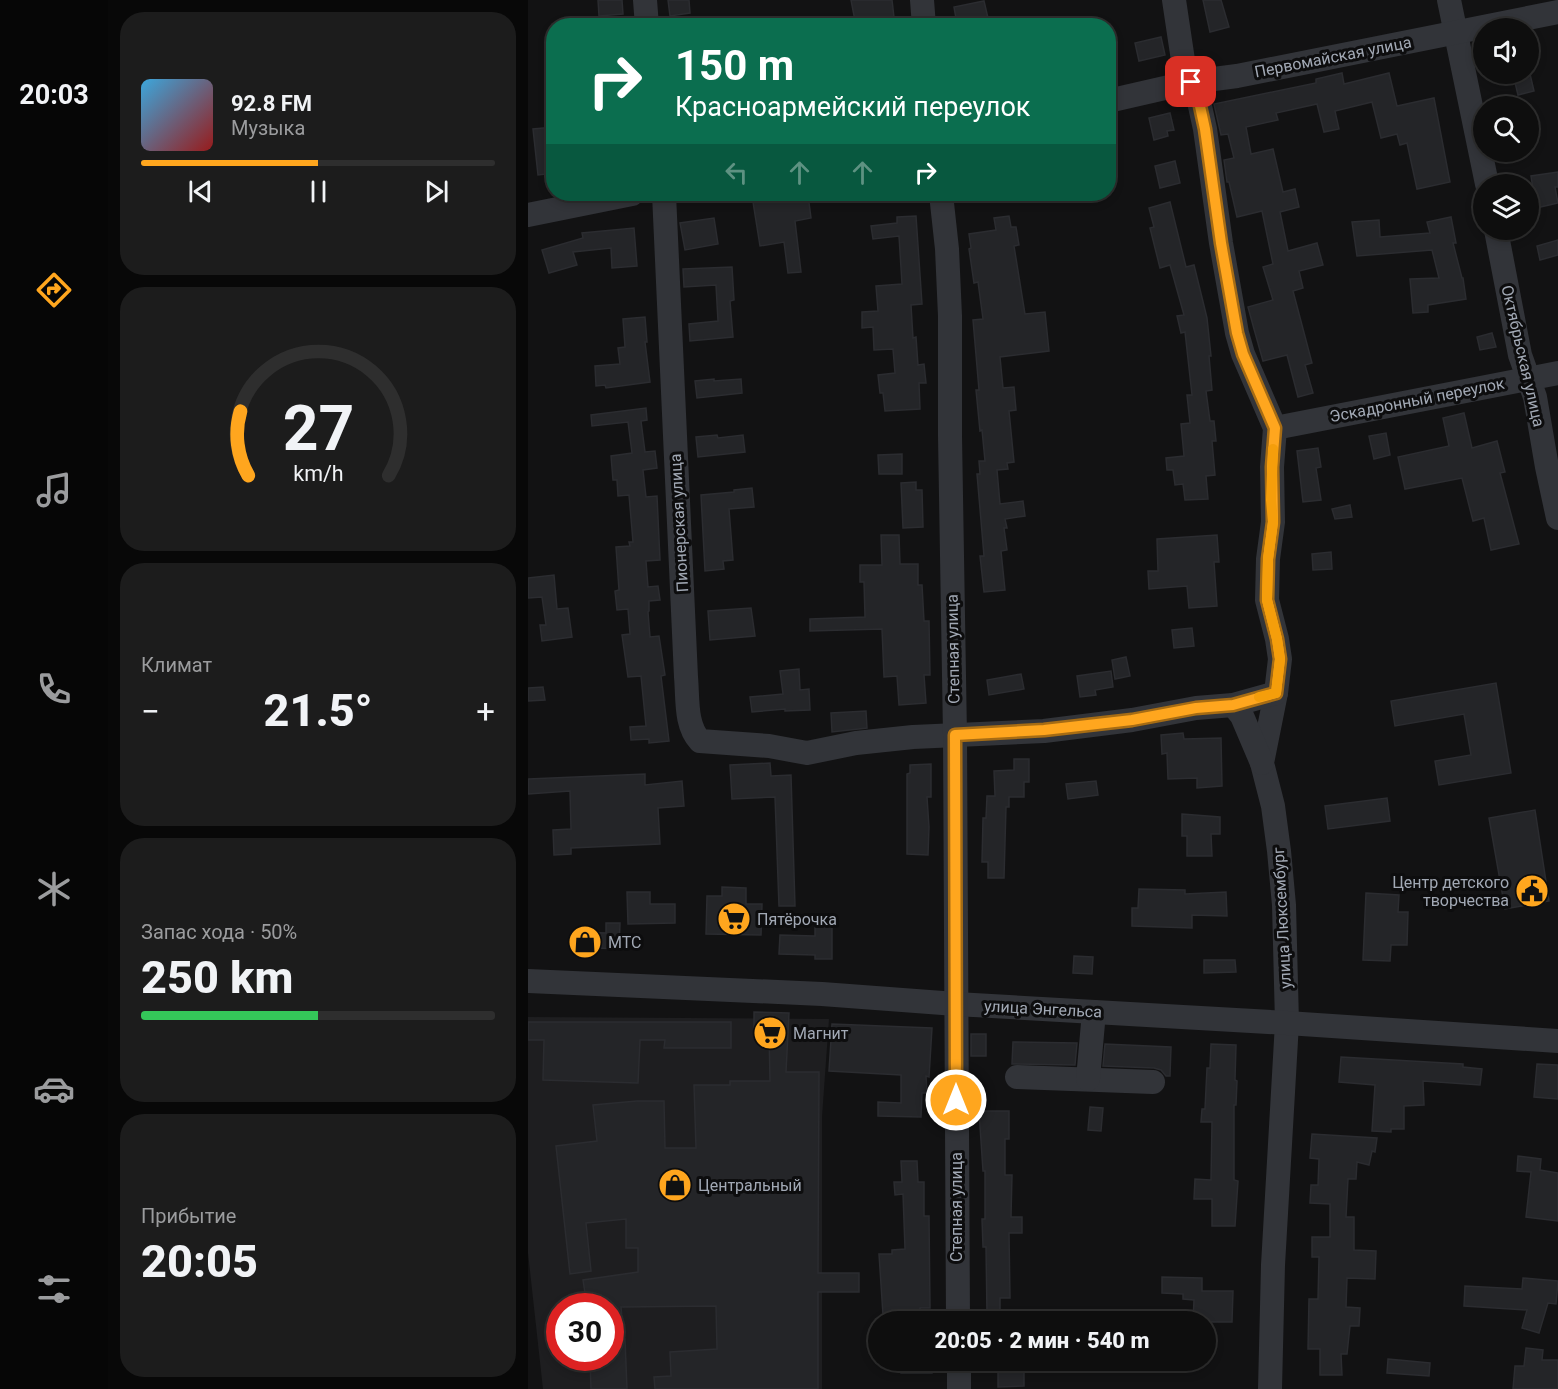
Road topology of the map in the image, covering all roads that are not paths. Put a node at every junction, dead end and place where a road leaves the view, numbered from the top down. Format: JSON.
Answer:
{"nodes":[{"id":1,"x":645,"y":0,"type":"edge"},
{"id":2,"x":922,"y":0,"type":"edge"},
{"id":3,"x":1174,"y":0,"type":"edge"},
{"id":4,"x":1449,"y":0,"type":"edge"},
{"id":5,"x":1558,"y":12,"type":"edge"},
{"id":6,"x":646,"y":18,"type":"edge"},
{"id":7,"x":923,"y":18,"type":"edge"},
{"id":8,"x":1456,"y":33,"type":"junction"},
{"id":9,"x":1191,"y":82,"type":"junction"},
{"id":10,"x":1116,"y":99,"type":"edge"},
{"id":11,"x":1484,"y":174,"type":"edge"},
{"id":12,"x":596,"y":201,"type":"edge"},
{"id":13,"x":664,"y":201,"type":"edge"},
{"id":14,"x":942,"y":201,"type":"edge"},
{"id":15,"x":528,"y":214,"type":"edge"},
{"id":16,"x":1498,"y":240,"type":"edge"},
{"id":17,"x":1558,"y":373,"type":"edge"},
{"id":18,"x":1528,"y":378,"type":"junction"},
{"id":19,"x":1275,"y":428,"type":"junction"},
{"id":20,"x":1558,"y":518,"type":"edge"},
{"id":21,"x":1276,"y":693,"type":"junction"},
{"id":22,"x":1233,"y":705,"type":"junction"},
{"id":23,"x":955,"y":735,"type":"junction"},
{"id":24,"x":1262,"y":763,"type":"junction"},
{"id":25,"x":528,"y":981,"type":"edge"},
{"id":26,"x":956,"y":1004,"type":"junction"},
{"id":27,"x":1094,"y":1012,"type":"junction"},
{"id":28,"x":1287,"y":1023,"type":"junction"},
{"id":29,"x":1558,"y":1041,"type":"edge"},
{"id":30,"x":1017,"y":1077,"type":"dead end"},
{"id":31,"x":1088,"y":1079,"type":"junction"},
{"id":32,"x":1154,"y":1082,"type":"dead end"},
{"id":33,"x":958,"y":1311,"type":"edge"},
{"id":34,"x":958,"y":1371,"type":"edge"},
{"id":35,"x":959,"y":1389,"type":"edge"},
{"id":36,"x":1270,"y":1389,"type":"edge"}],
"edges":[{"from":1,"to":6,"type":"street"},
{"from":2,"to":7,"type":"street"},
{"from":3,"to":9,"type":"street","name":"улица Люксембург"},
{"from":4,"to":8,"type":"street"},
{"from":5,"to":8,"type":"street","name":"Первомайская улица"},
{"from":8,"to":9,"type":"street","name":"Первомайская улица"},
{"from":8,"to":11,"type":"street"},
{"from":9,"to":10,"type":"street","name":"Первомайская улица"},
{"from":9,"to":19,"type":"street","name":"улица Люксембург"},
{"from":12,"to":15,"type":"street"},
{"from":13,"to":23,"type":"street","name":"Пионерская улица"},
{"from":14,"to":23,"type":"street","name":"Степная улица"},
{"from":16,"to":18,"type":"street","name":"Октябрьская улица"},
{"from":17,"to":18,"type":"street","name":"Эскадронный переулок"},
{"from":18,"to":19,"type":"street","name":"Эскадронный переулок"},
{"from":18,"to":20,"type":"street","name":"Октябрьская улица"},
{"from":19,"to":21,"type":"street","name":"улица Люксембург"},
{"from":21,"to":22,"type":"street"},
{"from":21,"to":24,"type":"street","name":"улица Люксембург"},
{"from":22,"to":23,"type":"street"},
{"from":22,"to":24,"type":"street"},
{"from":23,"to":26,"type":"street","name":"Степная улица"},
{"from":24,"to":28,"type":"street","name":"улица Люксембург"},
{"from":25,"to":26,"type":"street","name":"улица Энгельса"},
{"from":26,"to":27,"type":"street","name":"улица Энгельса"},
{"from":26,"to":33,"type":"street","name":"Степная улица"},
{"from":27,"to":28,"type":"street","name":"улица Энгельса"},
{"from":27,"to":31,"type":"street"},
{"from":28,"to":29,"type":"street","name":"улица Энгельса"},
{"from":28,"to":36,"type":"street","name":"улица Люксембург"},
{"from":30,"to":31,"type":"street"},
{"from":31,"to":32,"type":"street"},
{"from":34,"to":35,"type":"street"}]}
